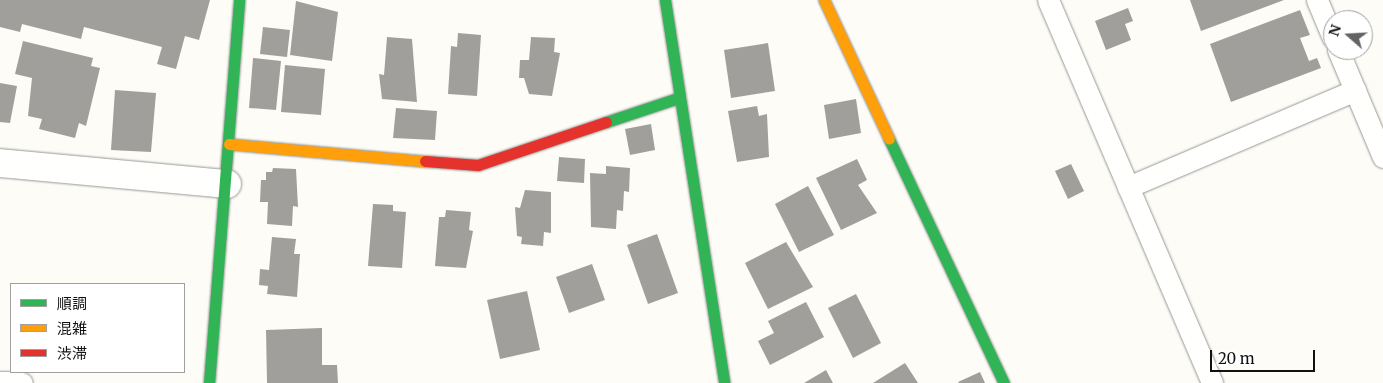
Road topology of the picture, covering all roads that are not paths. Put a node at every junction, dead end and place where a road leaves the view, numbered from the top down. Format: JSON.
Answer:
{"nodes":[{"id":1,"x":239,"y":0,"type":"edge"},
{"id":2,"x":665,"y":0,"type":"edge"},
{"id":3,"x":824,"y":0,"type":"edge"},
{"id":4,"x":1048,"y":0,"type":"edge"},
{"id":5,"x":1316,"y":0,"type":"edge"},
{"id":6,"x":1323,"y":16,"type":"edge"},
{"id":7,"x":1342,"y":60,"type":"edge"},
{"id":8,"x":1355,"y":90,"type":"junction"},
{"id":9,"x":678,"y":98,"type":"junction"},
{"id":10,"x":229,"y":144,"type":"junction"},
{"id":11,"x":1383,"y":157,"type":"edge"},
{"id":12,"x":0,"y":163,"type":"edge"},
{"id":13,"x":227,"y":184,"type":"junction"},
{"id":14,"x":1128,"y":187,"type":"junction"},
{"id":15,"x":0,"y":382,"type":"edge"},
{"id":16,"x":22,"y":383,"type":"edge"},
{"id":17,"x":209,"y":383,"type":"edge"},
{"id":18,"x":724,"y":383,"type":"edge"},
{"id":19,"x":1004,"y":383,"type":"edge"},
{"id":20,"x":1212,"y":383,"type":"edge"}],
"edges":[{"from":1,"to":10,"type":"street"},
{"from":2,"to":9,"type":"street"},
{"from":3,"to":19,"type":"street"},
{"from":4,"to":14,"type":"lane"},
{"from":5,"to":6,"type":"lane"},
{"from":7,"to":8,"type":"lane"},
{"from":8,"to":11,"type":"lane"},
{"from":8,"to":14,"type":"lane"},
{"from":9,"to":10,"type":"street"},
{"from":9,"to":18,"type":"street"},
{"from":10,"to":13,"type":"street"},
{"from":12,"to":13,"type":"street"},
{"from":13,"to":17,"type":"street"},
{"from":14,"to":20,"type":"lane"},
{"from":15,"to":16,"type":"lane"}]}
